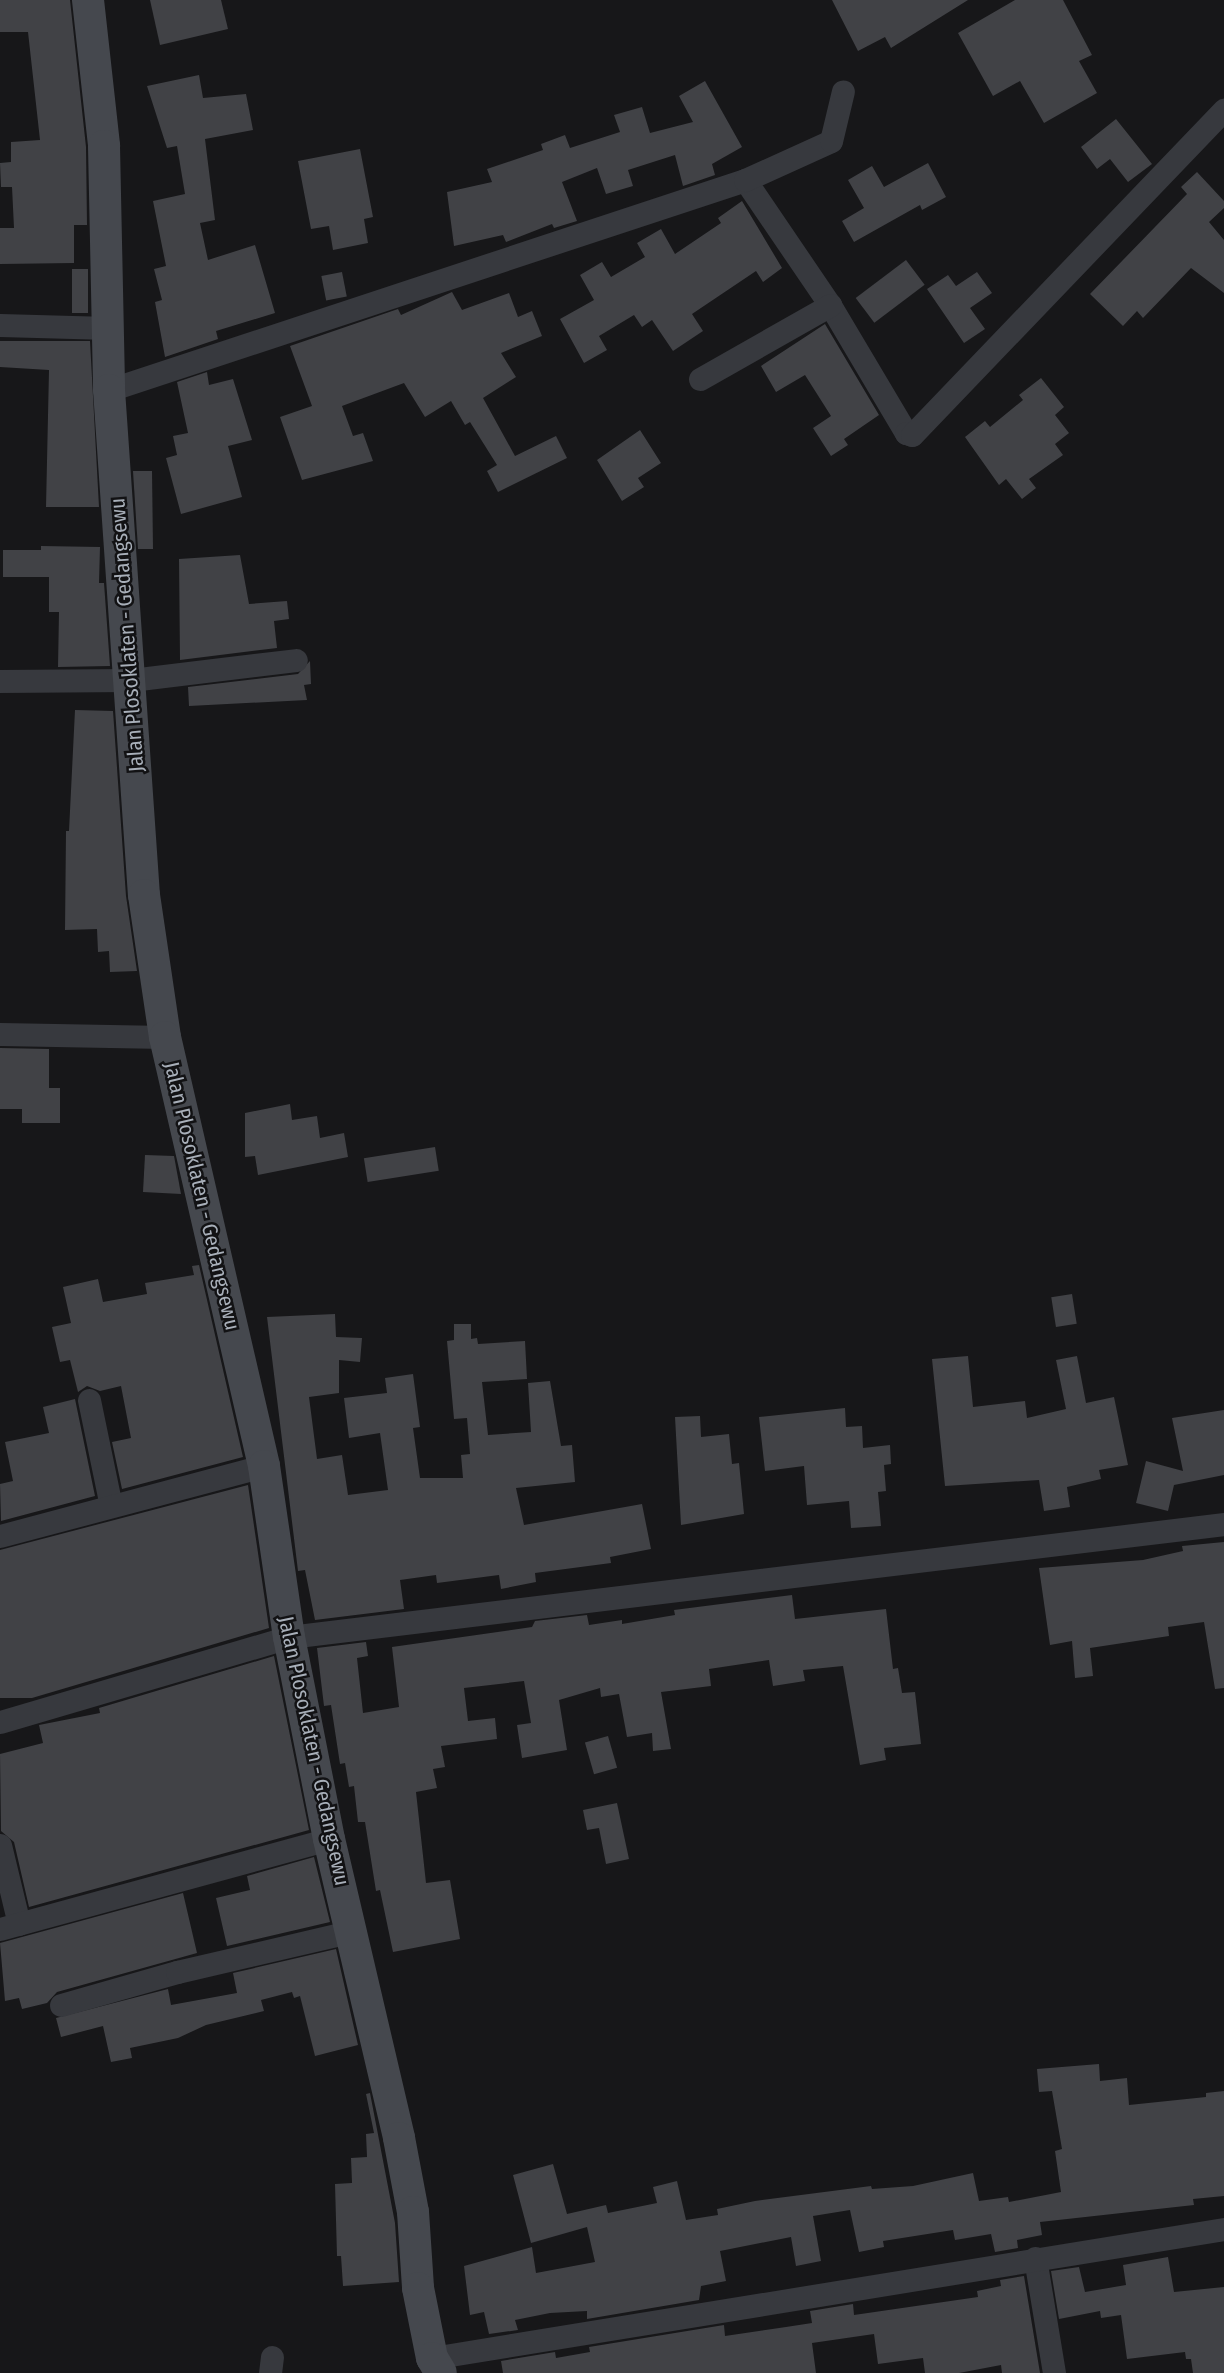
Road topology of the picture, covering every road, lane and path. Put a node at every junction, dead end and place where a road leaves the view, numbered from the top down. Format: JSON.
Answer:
{"nodes":[{"id":1,"x":89,"y":0,"type":"edge"},
{"id":2,"x":843,"y":91,"type":"dead end"},
{"id":3,"x":1224,"y":110,"type":"edge"},
{"id":4,"x":745,"y":180,"type":"junction"},
{"id":5,"x":830,"y":305,"type":"junction"},
{"id":6,"x":0,"y":326,"type":"edge"},
{"id":7,"x":108,"y":328,"type":"junction"},
{"id":8,"x":700,"y":379,"type":"dead end"},
{"id":9,"x":109,"y":390,"type":"junction"},
{"id":10,"x":296,"y":660,"type":"dead end"},
{"id":11,"x":131,"y":680,"type":"junction"},
{"id":12,"x":0,"y":681,"type":"edge"},
{"id":13,"x":0,"y":1034,"type":"edge"},
{"id":14,"x":166,"y":1037,"type":"junction"},
{"id":15,"x":89,"y":1400,"type":"dead end"},
{"id":16,"x":264,"y":1465,"type":"junction"},
{"id":17,"x":111,"y":1506,"type":"junction"},
{"id":18,"x":1224,"y":1524,"type":"edge"},
{"id":19,"x":0,"y":1536,"type":"edge"},
{"id":20,"x":289,"y":1637,"type":"junction"},
{"id":21,"x":0,"y":1722,"type":"edge"},
{"id":22,"x":329,"y":1839,"type":"junction"},
{"id":23,"x":0,"y":1845,"type":"edge"},
{"id":24,"x":10,"y":1927,"type":"edge"},
{"id":25,"x":353,"y":1931,"type":"junction"},
{"id":26,"x":61,"y":2005,"type":"dead end"},
{"id":27,"x":1224,"y":2229,"type":"edge"},
{"id":28,"x":1035,"y":2258,"type":"junction"},
{"id":29,"x":436,"y":2365,"type":"edge"},
{"id":30,"x":1055,"y":2373,"type":"edge"}],
"edges":[{"from":1,"to":7,"type":"main road","name":"Jalan Plosoklaten - Gedangsewu"},
{"from":2,"to":4,"type":"street"},
{"from":3,"to":5,"type":"street"},
{"from":4,"to":5,"type":"street"},
{"from":4,"to":9,"type":"street"},
{"from":5,"to":8,"type":"street"},
{"from":6,"to":7,"type":"street"},
{"from":7,"to":9,"type":"main road","name":"Jalan Plosoklaten - Gedangsewu"},
{"from":9,"to":11,"type":"main road","name":"Jalan Plosoklaten - Gedangsewu"},
{"from":10,"to":11,"type":"street"},
{"from":11,"to":12,"type":"street"},
{"from":11,"to":14,"type":"main road","name":"Jalan Plosoklaten - Gedangsewu"},
{"from":13,"to":14,"type":"street"},
{"from":14,"to":16,"type":"main road","name":"Jalan Plosoklaten - Gedangsewu"},
{"from":15,"to":17,"type":"street"},
{"from":16,"to":17,"type":"street"},
{"from":16,"to":20,"type":"main road","name":"Jalan Plosoklaten - Gedangsewu"},
{"from":17,"to":19,"type":"street"},
{"from":18,"to":20,"type":"street"},
{"from":20,"to":21,"type":"street"},
{"from":20,"to":22,"type":"main road","name":"Jalan Plosoklaten - Gedangsewu"},
{"from":22,"to":24,"type":"street"},
{"from":22,"to":25,"type":"main road","name":"Jalan Plosoklaten - Gedangsewu"},
{"from":23,"to":24,"type":"street"},
{"from":25,"to":26,"type":"street"},
{"from":25,"to":29,"type":"main road","name":"Jalan Plosoklaten - Gedangsewu"},
{"from":27,"to":28,"type":"street"},
{"from":28,"to":29,"type":"street"},
{"from":28,"to":30,"type":"street"}]}
